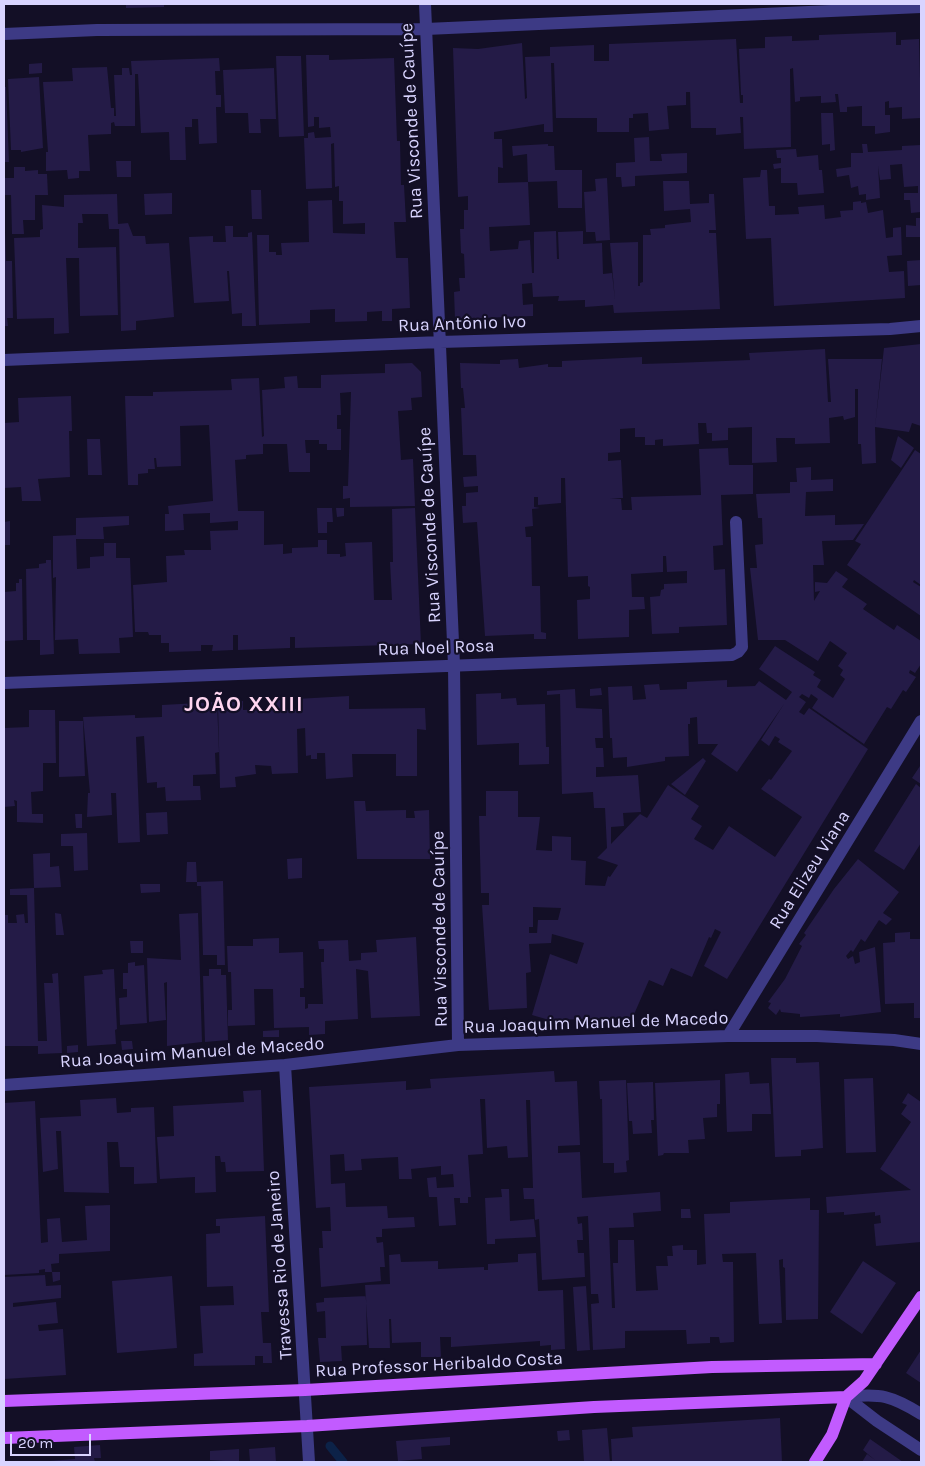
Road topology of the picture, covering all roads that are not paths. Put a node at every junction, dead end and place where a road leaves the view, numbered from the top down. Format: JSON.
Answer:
{"nodes":[{"id":1,"x":424,"y":4,"type":"edge"},
{"id":2,"x":921,"y":7,"type":"edge"},
{"id":3,"x":426,"y":29,"type":"junction"},
{"id":4,"x":4,"y":34,"type":"edge"},
{"id":5,"x":921,"y":326,"type":"edge"},
{"id":6,"x":440,"y":342,"type":"junction"},
{"id":7,"x":4,"y":360,"type":"edge"},
{"id":8,"x":736,"y":522,"type":"dead end"},
{"id":9,"x":454,"y":665,"type":"junction"},
{"id":10,"x":4,"y":683,"type":"edge"},
{"id":11,"x":921,"y":721,"type":"edge"},
{"id":12,"x":728,"y":1036,"type":"junction"},
{"id":13,"x":921,"y":1044,"type":"edge"},
{"id":14,"x":458,"y":1045,"type":"junction"},
{"id":15,"x":285,"y":1065,"type":"junction"},
{"id":16,"x":4,"y":1084,"type":"edge"},
{"id":17,"x":921,"y":1297,"type":"edge"},
{"id":18,"x":876,"y":1364,"type":"junction"},
{"id":19,"x":305,"y":1390,"type":"junction"},
{"id":20,"x":846,"y":1397,"type":"junction"},
{"id":21,"x":4,"y":1401,"type":"edge"},
{"id":22,"x":921,"y":1414,"type":"edge"},
{"id":23,"x":308,"y":1426,"type":"junction"},
{"id":24,"x":4,"y":1438,"type":"edge"},
{"id":25,"x":921,"y":1450,"type":"edge"},
{"id":26,"x":309,"y":1462,"type":"edge"},
{"id":27,"x":814,"y":1462,"type":"edge"}],
"edges":[{"from":1,"to":3,"type":"street","name":"Rua Visconde de Cauípe"},
{"from":2,"to":3,"type":"street"},
{"from":3,"to":4,"type":"street"},
{"from":3,"to":6,"type":"street","name":"Rua Visconde de Cauípe"},
{"from":5,"to":6,"type":"street","name":"Rua Antônio Ivo"},
{"from":6,"to":7,"type":"street","name":"Rua Antônio Ivo"},
{"from":6,"to":9,"type":"street","name":"Rua Visconde de Cauípe"},
{"from":8,"to":9,"type":"street","name":"Rua Noel Rosa"},
{"from":9,"to":10,"type":"street","name":"Rua Noel Rosa"},
{"from":9,"to":14,"type":"street","name":"Rua Visconde de Cauípe"},
{"from":11,"to":12,"type":"street","name":"Rua Elizeu Viana"},
{"from":12,"to":13,"type":"street","name":"Rua Joaquim Manuel de Macedo"},
{"from":12,"to":14,"type":"street","name":"Rua Joaquim Manuel de Macedo"},
{"from":14,"to":15,"type":"street","name":"Rua Joaquim Manuel de Macedo"},
{"from":15,"to":16,"type":"street","name":"Rua Joaquim Manuel de Macedo"},
{"from":15,"to":19,"type":"street","name":"Travessa Rio de Janeiro"},
{"from":17,"to":18,"type":"main road"},
{"from":18,"to":19,"type":"main road","name":"Rua Professor Heribaldo Costa"},
{"from":18,"to":20,"type":"main road"},
{"from":19,"to":21,"type":"main road","name":"Rua Professor Heribaldo Costa"},
{"from":19,"to":23,"type":"street","name":"Travessa Rio de Janeiro"},
{"from":20,"to":22,"type":"street"},
{"from":20,"to":23,"type":"main road"},
{"from":20,"to":25,"type":"street"},
{"from":20,"to":27,"type":"main road"},
{"from":23,"to":24,"type":"main road"},
{"from":23,"to":26,"type":"street","name":"Travessa Rio de Janeiro"}]}
